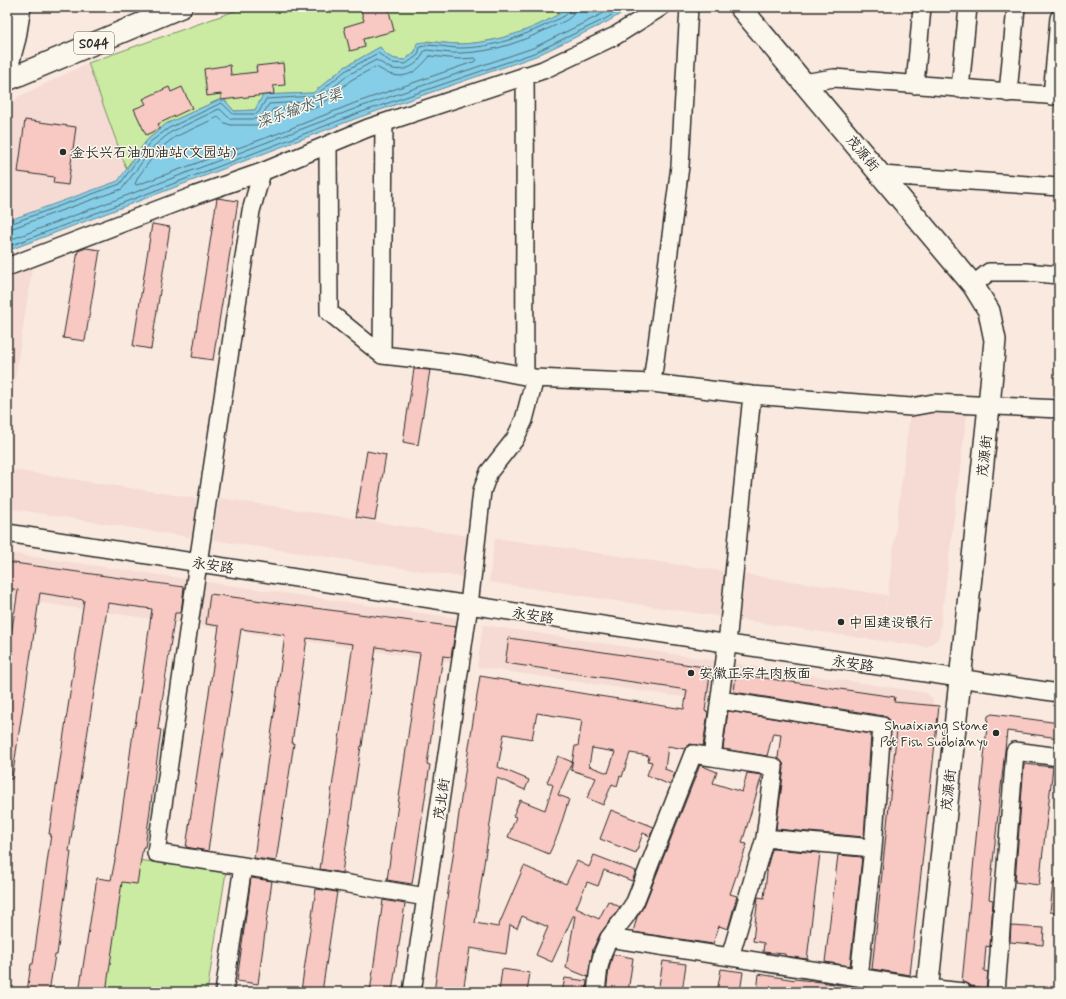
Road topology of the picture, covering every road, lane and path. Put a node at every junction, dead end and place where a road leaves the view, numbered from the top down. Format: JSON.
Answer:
{"nodes":[{"id":1,"x":20,"y":7,"type":"edge"},
{"id":2,"x":180,"y":7,"type":"edge"},
{"id":3,"x":661,"y":7,"type":"edge"},
{"id":4,"x":689,"y":7,"type":"edge"},
{"id":5,"x":740,"y":7,"type":"edge"},
{"id":6,"x":922,"y":7,"type":"edge"},
{"id":7,"x":968,"y":7,"type":"edge"},
{"id":8,"x":1016,"y":7,"type":"edge"},
{"id":9,"x":1059,"y":18,"type":"edge"},
{"id":10,"x":7,"y":68,"type":"edge"},
{"id":11,"x":525,"y":75,"type":"junction"},
{"id":12,"x":7,"y":80,"type":"edge"},
{"id":13,"x":804,"y":83,"type":"junction"},
{"id":14,"x":915,"y":85,"type":"junction"},
{"id":15,"x":960,"y":89,"type":"junction"},
{"id":16,"x":1008,"y":93,"type":"junction"},
{"id":17,"x":1056,"y":96,"type":"edge"},
{"id":18,"x":384,"y":123,"type":"junction"},
{"id":19,"x":328,"y":144,"type":"junction"},
{"id":20,"x":262,"y":172,"type":"junction"},
{"id":21,"x":880,"y":175,"type":"junction"},
{"id":22,"x":1059,"y":187,"type":"edge"},
{"id":23,"x":7,"y":267,"type":"edge"},
{"id":24,"x":1059,"y":275,"type":"edge"},
{"id":25,"x":973,"y":286,"type":"junction"},
{"id":26,"x":382,"y":355,"type":"junction"},
{"id":27,"x":530,"y":377,"type":"junction"},
{"id":28,"x":652,"y":383,"type":"junction"},
{"id":29,"x":752,"y":394,"type":"junction"},
{"id":30,"x":989,"y":406,"type":"junction"},
{"id":31,"x":1059,"y":409,"type":"edge"},
{"id":32,"x":7,"y":533,"type":"edge"},
{"id":33,"x":198,"y":563,"type":"junction"},
{"id":34,"x":469,"y":605,"type":"junction"},
{"id":35,"x":727,"y":644,"type":"junction"},
{"id":36,"x":960,"y":678,"type":"junction"},
{"id":37,"x":1059,"y":693,"type":"edge"},
{"id":38,"x":720,"y":700,"type":"junction"},
{"id":39,"x":712,"y":757,"type":"junction"},
{"id":40,"x":1059,"y":757,"type":"edge"},
{"id":41,"x":765,"y":838,"type":"junction"},
{"id":42,"x":873,"y":848,"type":"junction"},
{"id":43,"x":243,"y":866,"type":"junction"},
{"id":44,"x":426,"y":897,"type":"junction"},
{"id":45,"x":609,"y":938,"type":"junction"},
{"id":46,"x":730,"y":957,"type":"junction"},
{"id":47,"x":859,"y":977,"type":"junction"},
{"id":48,"x":927,"y":990,"type":"edge"},
{"id":49,"x":224,"y":992,"type":"edge"},
{"id":50,"x":412,"y":992,"type":"edge"},
{"id":51,"x":596,"y":992,"type":"edge"},
{"id":52,"x":963,"y":992,"type":"edge"},
{"id":53,"x":996,"y":992,"type":"edge"}],
"edges":[{"from":1,"to":10,"type":"main road"},
{"from":2,"to":12,"type":"main road","number":"S044"},
{"from":3,"to":11,"type":"street"},
{"from":4,"to":28,"type":"street"},
{"from":5,"to":13,"type":"main road","name":"茂源街"},
{"from":6,"to":14,"type":"street"},
{"from":7,"to":15,"type":"street"},
{"from":8,"to":16,"type":"street"},
{"from":9,"to":17,"type":"street"},
{"from":11,"to":18,"type":"street"},
{"from":11,"to":27,"type":"street","name":"茂北街"},
{"from":13,"to":14,"type":"street"},
{"from":13,"to":21,"type":"main road","name":"茂源街"},
{"from":14,"to":15,"type":"street"},
{"from":15,"to":16,"type":"street"},
{"from":16,"to":17,"type":"street"},
{"from":18,"to":19,"type":"street"},
{"from":18,"to":26,"type":"street"},
{"from":19,"to":20,"type":"street"},
{"from":19,"to":26,"type":"street"},
{"from":20,"to":23,"type":"street"},
{"from":20,"to":33,"type":"street"},
{"from":21,"to":22,"type":"street"},
{"from":21,"to":25,"type":"main road","name":"茂源街"},
{"from":24,"to":25,"type":"street"},
{"from":25,"to":30,"type":"main road","name":"茂源街"},
{"from":26,"to":27,"type":"street"},
{"from":27,"to":28,"type":"street"},
{"from":27,"to":34,"type":"street","name":"茂北街"},
{"from":28,"to":29,"type":"street"},
{"from":29,"to":30,"type":"street"},
{"from":29,"to":35,"type":"street"},
{"from":30,"to":31,"type":"street"},
{"from":30,"to":36,"type":"main road","name":"茂源街"},
{"from":32,"to":33,"type":"street","name":"永安路"},
{"from":33,"to":34,"type":"street","name":"永安路"},
{"from":33,"to":43,"type":"street"},
{"from":34,"to":35,"type":"street","name":"永安路"},
{"from":34,"to":44,"type":"street","name":"茂北街"},
{"from":35,"to":36,"type":"street","name":"永安路"},
{"from":35,"to":38,"type":"street"},
{"from":36,"to":37,"type":"street","name":"永安路"},
{"from":36,"to":48,"type":"main road","name":"茂源街"},
{"from":38,"to":39,"type":"street"},
{"from":38,"to":42,"type":"street"},
{"from":39,"to":41,"type":"street"},
{"from":39,"to":45,"type":"street"},
{"from":40,"to":53,"type":"street"},
{"from":41,"to":42,"type":"street"},
{"from":41,"to":46,"type":"street"},
{"from":42,"to":47,"type":"street"},
{"from":43,"to":44,"type":"street"},
{"from":43,"to":49,"type":"street"},
{"from":44,"to":50,"type":"street","name":"茂北街"},
{"from":45,"to":46,"type":"street"},
{"from":45,"to":51,"type":"street"},
{"from":46,"to":47,"type":"street"},
{"from":47,"to":48,"type":"street"},
{"from":48,"to":52,"type":"street"}]}
